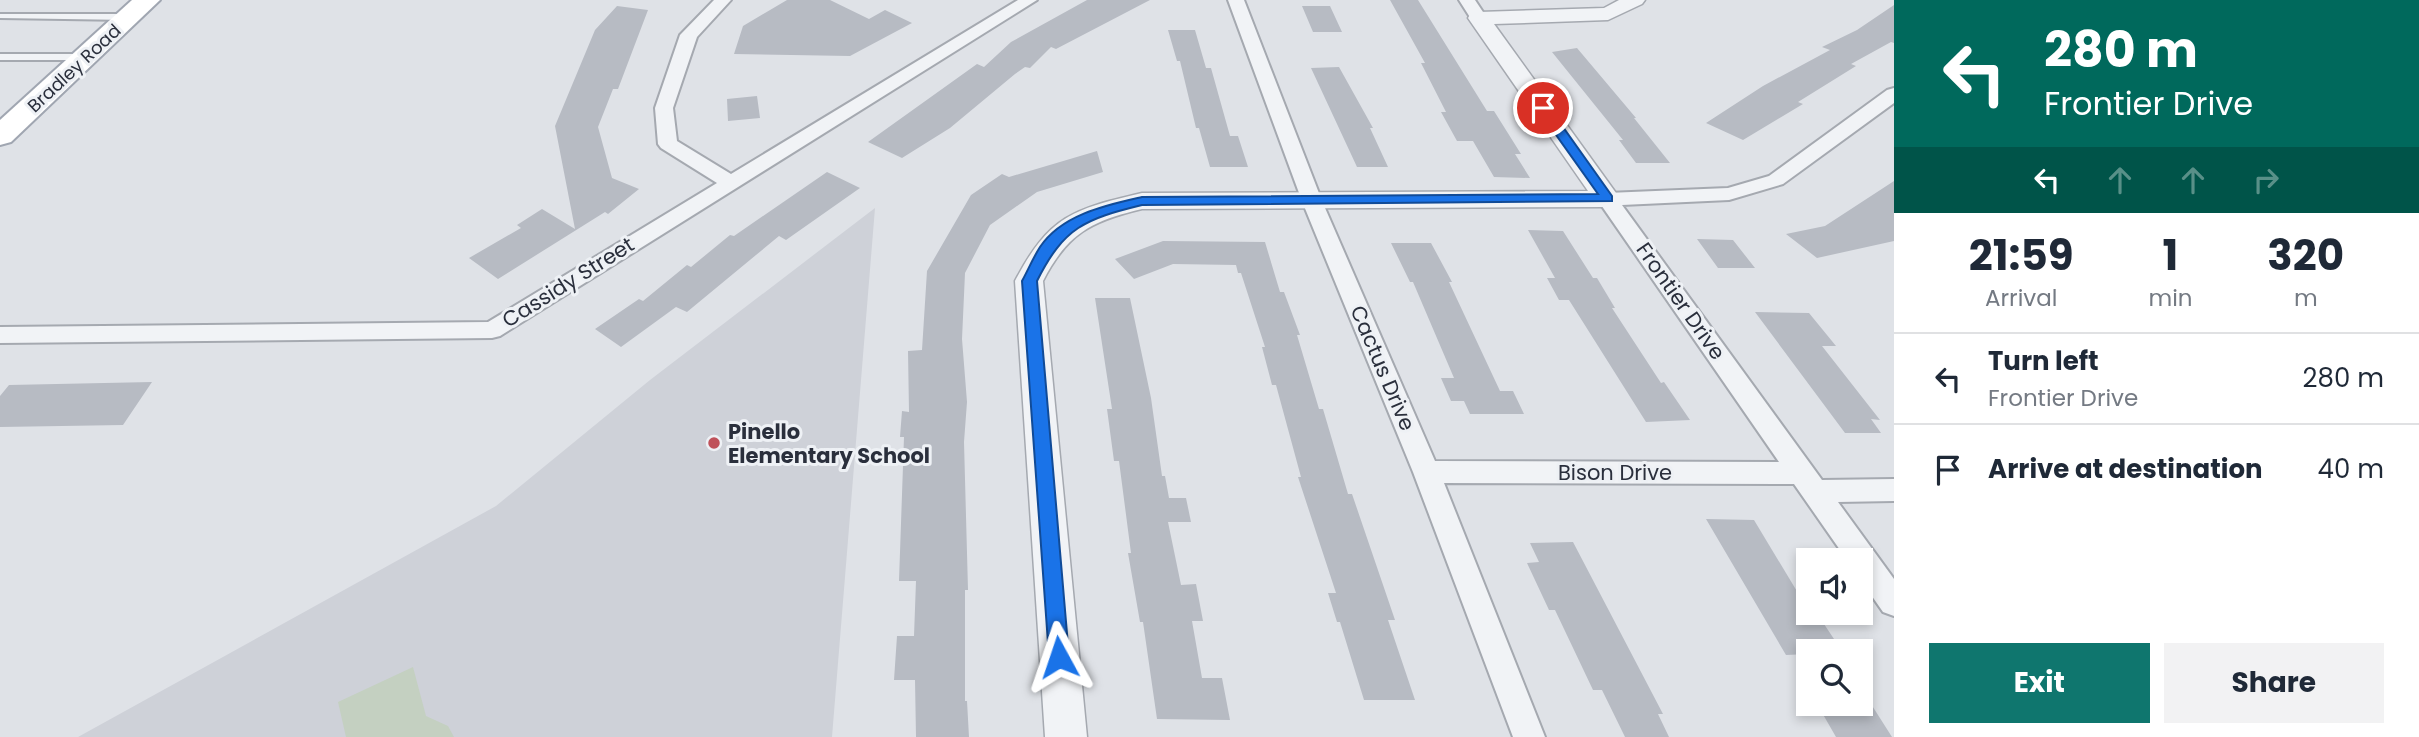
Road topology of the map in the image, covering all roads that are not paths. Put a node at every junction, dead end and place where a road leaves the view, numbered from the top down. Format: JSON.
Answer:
{"nodes":[{"id":1,"x":723,"y":0,"type":"edge"},
{"id":2,"x":1029,"y":0,"type":"edge"},
{"id":3,"x":1236,"y":0,"type":"edge"},
{"id":4,"x":1635,"y":0,"type":"edge"},
{"id":5,"x":138,"y":9,"type":"edge"},
{"id":6,"x":1473,"y":9,"type":"edge"},
{"id":7,"x":0,"y":16,"type":"edge"},
{"id":8,"x":0,"y":57,"type":"edge"},
{"id":9,"x":86,"y":57,"type":"junction"},
{"id":10,"x":1894,"y":94,"type":"edge"},
{"id":11,"x":0,"y":136,"type":"edge"},
{"id":12,"x":730,"y":182,"type":"junction"},
{"id":13,"x":1607,"y":198,"type":"junction"},
{"id":14,"x":1312,"y":201,"type":"junction"},
{"id":15,"x":0,"y":335,"type":"edge"},
{"id":16,"x":1426,"y":472,"type":"junction"},
{"id":17,"x":1809,"y":482,"type":"junction"},
{"id":18,"x":1894,"y":490,"type":"edge"},
{"id":19,"x":1894,"y":603,"type":"edge"},
{"id":20,"x":1066,"y":737,"type":"edge"},
{"id":21,"x":1529,"y":737,"type":"edge"}],
"edges":[{"from":1,"to":12,"type":"street"},
{"from":2,"to":12,"type":"street","name":"Cassidy Street"},
{"from":3,"to":14,"type":"street","name":"Cactus Drive"},
{"from":4,"to":6,"type":"street"},
{"from":5,"to":7,"type":"lane"},
{"from":5,"to":9,"type":"main road","name":"Bradley Road"},
{"from":6,"to":13,"type":"street","name":"Frontier Drive"},
{"from":8,"to":9,"type":"lane"},
{"from":9,"to":11,"type":"main road","name":"Bradley Road"},
{"from":10,"to":13,"type":"street"},
{"from":12,"to":15,"type":"street","name":"Cassidy Street"},
{"from":13,"to":14,"type":"street"},
{"from":13,"to":17,"type":"street","name":"Frontier Drive"},
{"from":14,"to":16,"type":"street","name":"Cactus Drive"},
{"from":14,"to":20,"type":"street"},
{"from":16,"to":17,"type":"street","name":"Bison Drive"},
{"from":16,"to":21,"type":"street","name":"Cactus Drive"},
{"from":17,"to":18,"type":"street","name":"Bison Drive"},
{"from":17,"to":19,"type":"street","name":"Frontier Drive"}]}
